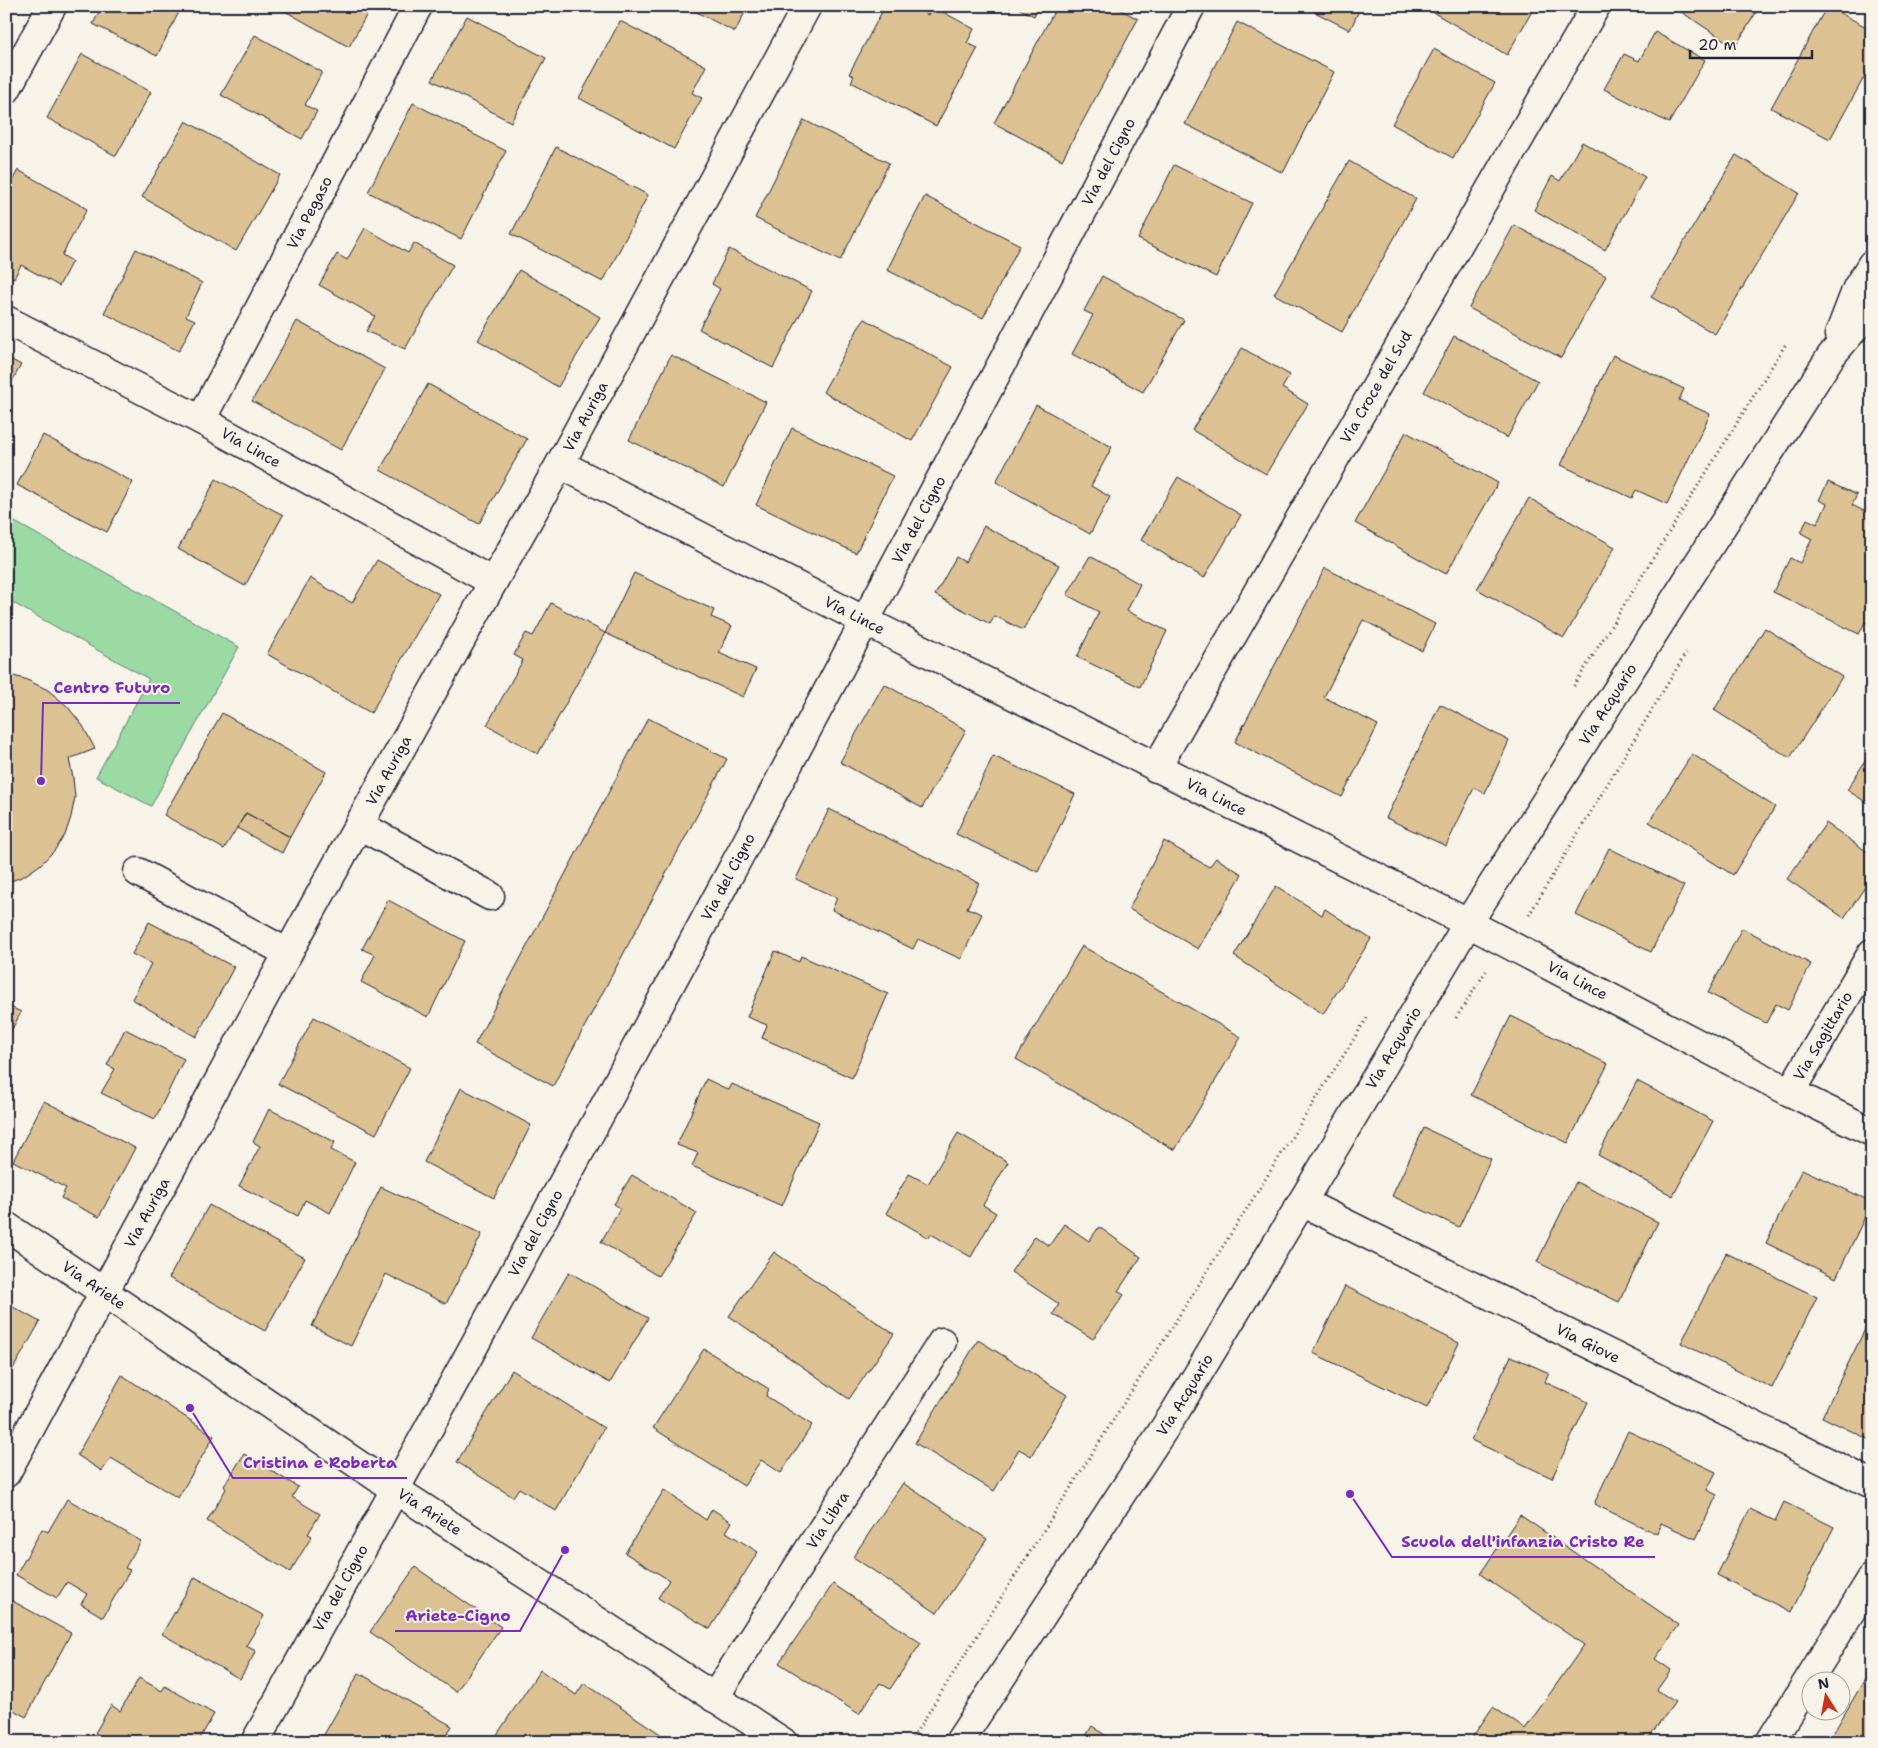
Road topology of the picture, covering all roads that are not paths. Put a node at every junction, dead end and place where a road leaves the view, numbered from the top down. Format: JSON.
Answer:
{"nodes":[{"id":1,"x":52,"y":6,"type":"edge"},
{"id":2,"x":418,"y":6,"type":"edge"},
{"id":3,"x":807,"y":6,"type":"edge"},
{"id":4,"x":1191,"y":6,"type":"edge"},
{"id":5,"x":1596,"y":6,"type":"edge"},
{"id":6,"x":6,"y":90,"type":"edge"},
{"id":7,"x":1872,"y":264,"type":"edge"},
{"id":8,"x":1872,"y":308,"type":"edge"},
{"id":9,"x":6,"y":320,"type":"edge"},
{"id":10,"x":1831,"y":356,"type":"junction"},
{"id":11,"x":201,"y":420,"type":"junction"},
{"id":12,"x":560,"y":464,"type":"junction"},
{"id":13,"x":492,"y":582,"type":"junction"},
{"id":14,"x":865,"y":622,"type":"junction"},
{"id":15,"x":1156,"y":768,"type":"junction"},
{"id":16,"x":359,"y":825,"type":"junction"},
{"id":17,"x":138,"y":872,"type":"dead end"},
{"id":18,"x":490,"y":896,"type":"dead end"},
{"id":19,"x":1468,"y":923,"type":"junction"},
{"id":20,"x":288,"y":953,"type":"junction"},
{"id":21,"x":1872,"y":954,"type":"edge"},
{"id":22,"x":1790,"y":1092,"type":"junction"},
{"id":23,"x":1872,"y":1132,"type":"edge"},
{"id":24,"x":1302,"y":1202,"type":"junction"},
{"id":25,"x":6,"y":1226,"type":"edge"},
{"id":26,"x":104,"y":1291,"type":"junction"},
{"id":27,"x":942,"y":1342,"type":"dead end"},
{"id":28,"x":6,"y":1473,"type":"edge"},
{"id":29,"x":1872,"y":1484,"type":"edge"},
{"id":30,"x":396,"y":1490,"type":"junction"},
{"id":31,"x":1872,"y":1578,"type":"edge"},
{"id":32,"x":714,"y":1698,"type":"junction"},
{"id":33,"x":255,"y":1742,"type":"edge"},
{"id":34,"x":783,"y":1742,"type":"edge"},
{"id":35,"x":959,"y":1742,"type":"edge"},
{"id":36,"x":1770,"y":1742,"type":"edge"}],
"edges":[{"from":1,"to":6,"type":"street"},
{"from":2,"to":11,"type":"street","name":"Via Pegaso"},
{"from":3,"to":12,"type":"street","name":"Via Auriga"},
{"from":4,"to":14,"type":"street","name":"Via del Cigno"},
{"from":5,"to":15,"type":"street","name":"Via Croce del Sud"},
{"from":7,"to":10,"type":"street","name":"Via Acquario"},
{"from":8,"to":10,"type":"street","name":"Via Acquario"},
{"from":9,"to":11,"type":"street","name":"Via Lince"},
{"from":10,"to":19,"type":"street","name":"Via Acquario"},
{"from":11,"to":13,"type":"street","name":"Via Lince"},
{"from":12,"to":13,"type":"street","name":"Via Auriga"},
{"from":12,"to":14,"type":"street","name":"Via Lince"},
{"from":13,"to":16,"type":"street","name":"Via Auriga"},
{"from":14,"to":15,"type":"street","name":"Via Lince"},
{"from":14,"to":30,"type":"street","name":"Via del Cigno"},
{"from":15,"to":19,"type":"street","name":"Via Lince"},
{"from":16,"to":18,"type":"street"},
{"from":16,"to":20,"type":"street","name":"Via Auriga"},
{"from":17,"to":20,"type":"street"},
{"from":19,"to":22,"type":"street","name":"Via Lince"},
{"from":19,"to":24,"type":"street","name":"Via Acquario"},
{"from":20,"to":26,"type":"street","name":"Via Auriga"},
{"from":21,"to":22,"type":"street","name":"Via Sagittario"},
{"from":22,"to":23,"type":"street","name":"Via Lince"},
{"from":24,"to":29,"type":"street","name":"Via Giove"},
{"from":24,"to":35,"type":"street","name":"Via Acquario"},
{"from":25,"to":26,"type":"street","name":"Via Ariete"},
{"from":26,"to":28,"type":"street","name":"Via Auriga"},
{"from":26,"to":30,"type":"street","name":"Via Ariete"},
{"from":27,"to":32,"type":"street","name":"Via Libra"},
{"from":30,"to":32,"type":"street","name":"Via Ariete"},
{"from":30,"to":33,"type":"street","name":"Via del Cigno"},
{"from":31,"to":36,"type":"street"},
{"from":32,"to":34,"type":"street","name":"Via Ariete"}]}
